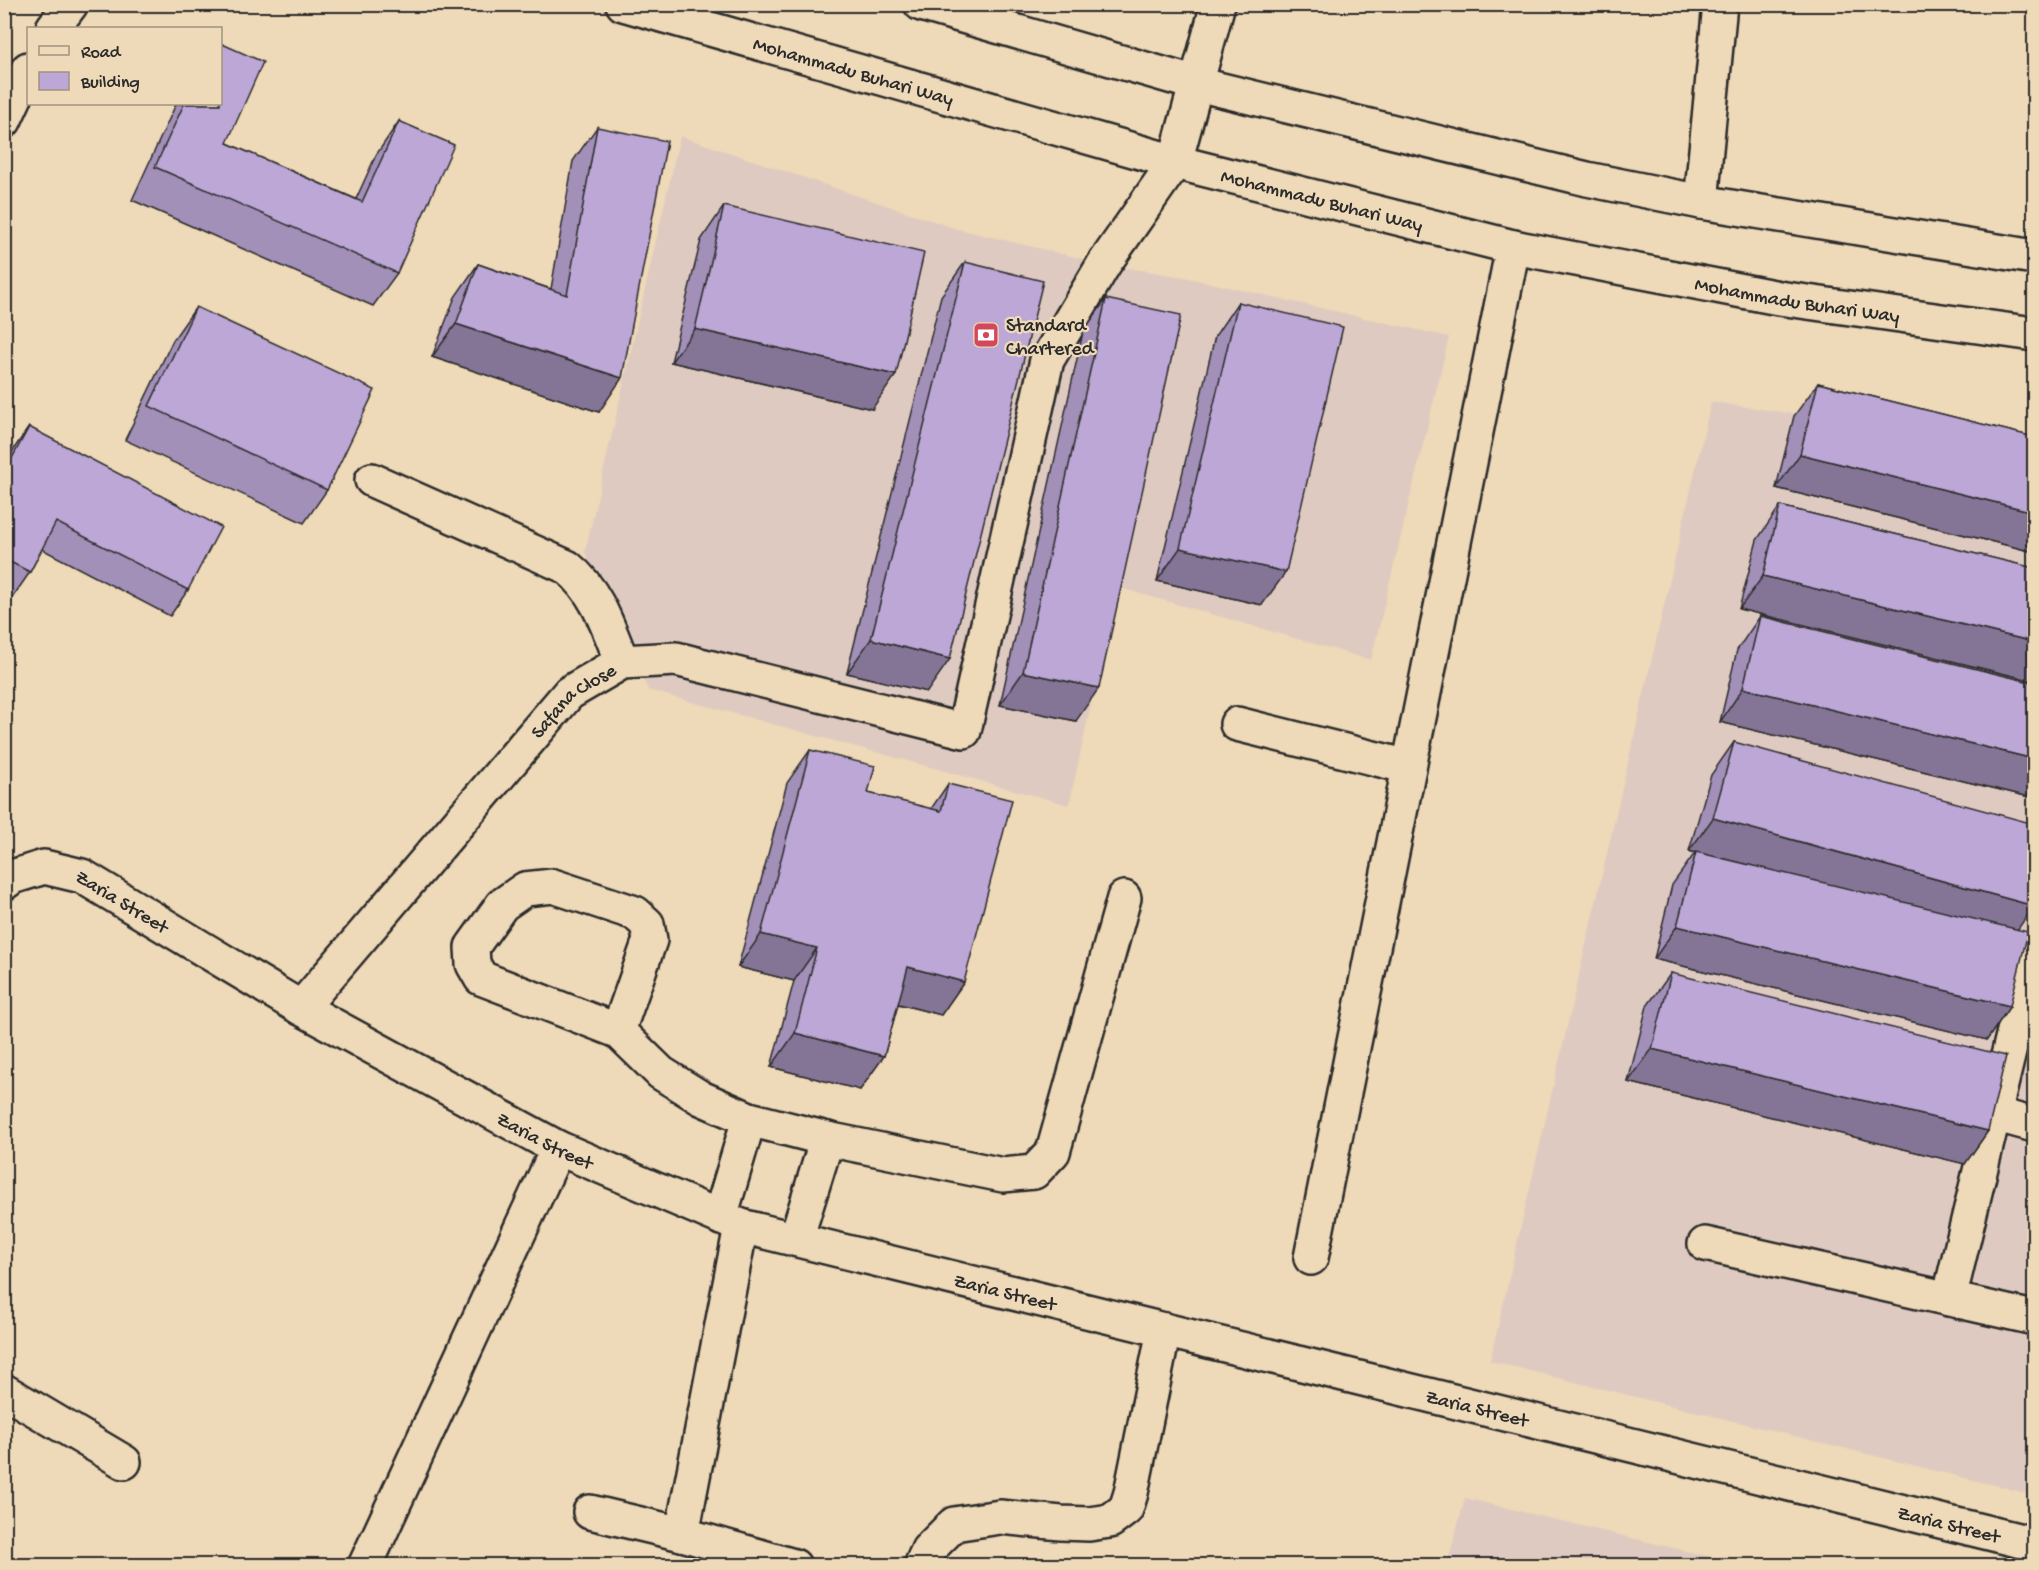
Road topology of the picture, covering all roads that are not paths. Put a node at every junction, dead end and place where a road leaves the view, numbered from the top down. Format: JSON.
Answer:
{"nodes":[{"id":1,"x":59,"y":4,"type":"edge"},
{"id":2,"x":71,"y":4,"type":"edge"},
{"id":3,"x":623,"y":4,"type":"edge"},
{"id":4,"x":921,"y":4,"type":"edge"},
{"id":5,"x":1218,"y":4,"type":"edge"},
{"id":6,"x":1720,"y":4,"type":"edge"},
{"id":7,"x":48,"y":27,"type":"edge"},
{"id":8,"x":54,"y":27,"type":"edge"},
{"id":9,"x":27,"y":71,"type":"edge"},
{"id":10,"x":1197,"y":84,"type":"junction"},
{"id":11,"x":4,"y":121,"type":"edge"},
{"id":12,"x":1175,"y":162,"type":"junction"},
{"id":13,"x":1701,"y":202,"type":"junction"},
{"id":14,"x":1513,"y":247,"type":"junction"},
{"id":15,"x":2034,"y":257,"type":"edge"},
{"id":16,"x":2034,"y":334,"type":"edge"},
{"id":17,"x":372,"y":480,"type":"dead end"},
{"id":18,"x":622,"y":662,"type":"junction"},
{"id":19,"x":1237,"y":724,"type":"dead end"},
{"id":20,"x":1409,"y":767,"type":"junction"},
{"id":21,"x":4,"y":883,"type":"edge"},
{"id":22,"x":1124,"y":898,"type":"dead end"},
{"id":23,"x":2034,"y":950,"type":"edge"},
{"id":24,"x":301,"y":1008,"type":"junction"},
{"id":25,"x":618,"y":1031,"type":"junction"},
{"id":26,"x":1994,"y":1114,"type":"junction"},
{"id":27,"x":748,"y":1119,"type":"junction"},
{"id":28,"x":2034,"y":1125,"type":"edge"},
{"id":29,"x":827,"y":1139,"type":"junction"},
{"id":30,"x":558,"y":1148,"type":"junction"},
{"id":31,"x":731,"y":1222,"type":"junction"},
{"id":32,"x":796,"y":1239,"type":"junction"},
{"id":33,"x":1705,"y":1244,"type":"dead end"},
{"id":34,"x":1311,"y":1258,"type":"dead end"},
{"id":35,"x":1949,"y":1299,"type":"junction"},
{"id":36,"x":2034,"y":1318,"type":"edge"},
{"id":37,"x":1164,"y":1330,"type":"junction"},
{"id":38,"x":4,"y":1391,"type":"edge"},
{"id":39,"x":124,"y":1462,"type":"dead end"},
{"id":40,"x":590,"y":1512,"type":"dead end"},
{"id":41,"x":682,"y":1534,"type":"junction"},
{"id":42,"x":2034,"y":1544,"type":"edge"},
{"id":43,"x":365,"y":1566,"type":"edge"},
{"id":44,"x":794,"y":1566,"type":"edge"},
{"id":45,"x":921,"y":1566,"type":"edge"}],
"edges":[{"from":1,"to":7,"type":"street"},
{"from":2,"to":8,"type":"street"},
{"from":3,"to":12,"type":"street","name":"Mohammadu Buhari Way"},
{"from":4,"to":10,"type":"street"},
{"from":5,"to":10,"type":"street"},
{"from":6,"to":13,"type":"street"},
{"from":9,"to":11,"type":"street"},
{"from":10,"to":12,"type":"street"},
{"from":10,"to":13,"type":"street"},
{"from":12,"to":14,"type":"street","name":"Mohammadu Buhari Way"},
{"from":12,"to":18,"type":"street","name":"Safana Close"},
{"from":13,"to":15,"type":"street"},
{"from":14,"to":16,"type":"street","name":"Mohammadu Buhari Way"},
{"from":14,"to":20,"type":"street"},
{"from":17,"to":18,"type":"street"},
{"from":18,"to":24,"type":"street","name":"Safana Close"},
{"from":19,"to":20,"type":"street"},
{"from":20,"to":34,"type":"street"},
{"from":21,"to":24,"type":"street","name":"Zaria Street"},
{"from":22,"to":29,"type":"street"},
{"from":23,"to":26,"type":"street"},
{"from":24,"to":30,"type":"street","name":"Zaria Street"},
{"from":25,"to":25,"type":"street"},
{"from":25,"to":27,"type":"street"},
{"from":26,"to":28,"type":"street"},
{"from":26,"to":35,"type":"street"},
{"from":27,"to":29,"type":"street"},
{"from":27,"to":31,"type":"street"},
{"from":29,"to":32,"type":"street"},
{"from":30,"to":31,"type":"street","name":"Zaria Street"},
{"from":30,"to":43,"type":"street"},
{"from":31,"to":32,"type":"street","name":"Zaria Street"},
{"from":31,"to":41,"type":"street"},
{"from":32,"to":37,"type":"street","name":"Zaria Street"},
{"from":33,"to":35,"type":"street"},
{"from":35,"to":36,"type":"street"},
{"from":37,"to":42,"type":"street","name":"Zaria Street"},
{"from":37,"to":45,"type":"street"},
{"from":38,"to":39,"type":"street"},
{"from":40,"to":41,"type":"street"},
{"from":41,"to":44,"type":"street"}]}
